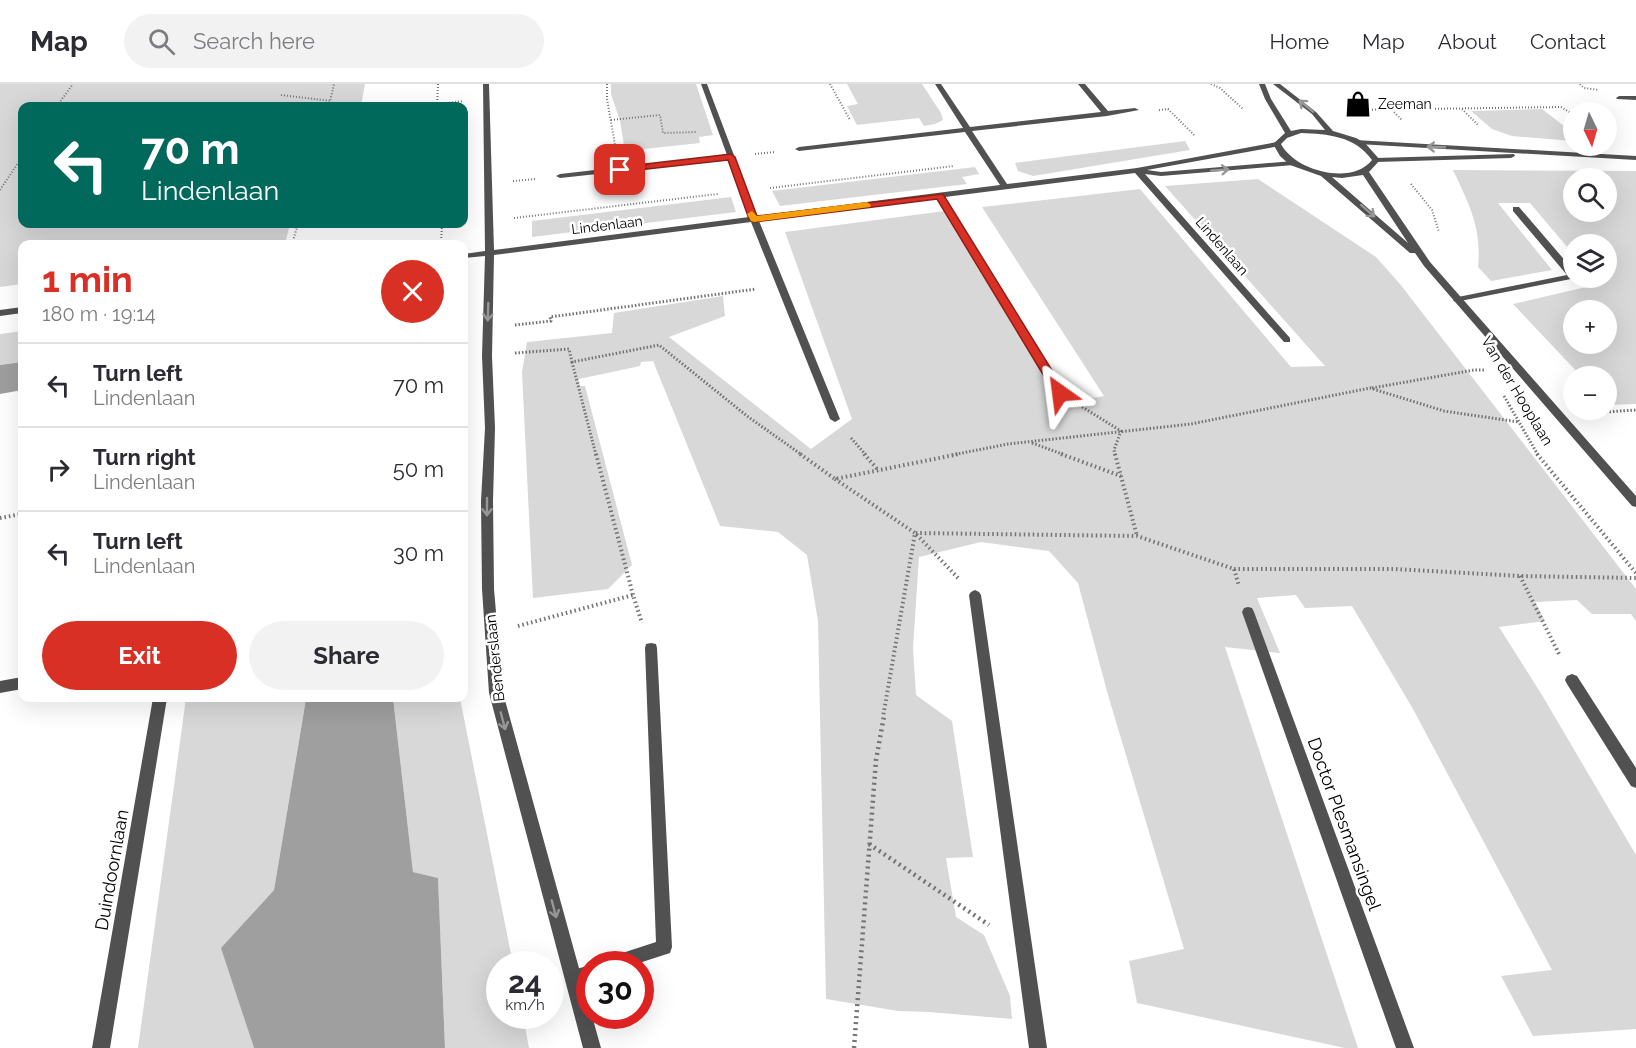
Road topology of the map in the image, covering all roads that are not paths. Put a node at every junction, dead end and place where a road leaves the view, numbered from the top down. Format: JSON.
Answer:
{"nodes":[{"id":1,"x":486,"y":84,"type":"edge"},
{"id":2,"x":704,"y":84,"type":"edge"},
{"id":3,"x":938,"y":84,"type":"edge"},
{"id":4,"x":1081,"y":84,"type":"edge"},
{"id":5,"x":1262,"y":84,"type":"edge"},
{"id":6,"x":1276,"y":84,"type":"edge"},
{"id":7,"x":1619,"y":98,"type":"dead end"},
{"id":8,"x":1636,"y":98,"type":"edge"},
{"id":9,"x":1135,"y":110,"type":"road end"},
{"id":10,"x":1107,"y":114,"type":"junction"},
{"id":11,"x":969,"y":130,"type":"junction"},
{"id":12,"x":1289,"y":133,"type":"junction"},
{"id":13,"x":1331,"y":133,"type":"junction"},
{"id":14,"x":1358,"y":142,"type":"junction"},
{"id":15,"x":1277,"y":144,"type":"junction"},
{"id":16,"x":799,"y":149,"type":"road end"},
{"id":17,"x":1530,"y":154,"type":"junction"},
{"id":18,"x":731,"y":157,"type":"junction"},
{"id":19,"x":1636,"y":158,"type":"edge"},
{"id":20,"x":1376,"y":160,"type":"junction"},
{"id":21,"x":1293,"y":163,"type":"junction"},
{"id":22,"x":1137,"y":170,"type":"junction"},
{"id":23,"x":1365,"y":172,"type":"junction"},
{"id":24,"x":1323,"y":174,"type":"junction"},
{"id":25,"x":560,"y":176,"type":"road end"},
{"id":26,"x":1005,"y":187,"type":"junction"},
{"id":27,"x":940,"y":196,"type":"junction"},
{"id":28,"x":1516,"y":209,"type":"dead end"},
{"id":29,"x":754,"y":219,"type":"junction"},
{"id":30,"x":489,"y":253,"type":"junction"},
{"id":31,"x":468,"y":256,"type":"edge"},
{"id":32,"x":1427,"y":264,"type":"junction"},
{"id":33,"x":1458,"y":300,"type":"junction"},
{"id":34,"x":18,"y":311,"type":"edge"},
{"id":35,"x":0,"y":313,"type":"edge"},
{"id":36,"x":1287,"y":340,"type":"dead end"},
{"id":37,"x":1060,"y":393,"type":"road end"},
{"id":38,"x":835,"y":419,"type":"road end"},
{"id":39,"x":1636,"y":504,"type":"edge"},
{"id":40,"x":975,"y":595,"type":"road end"},
{"id":41,"x":1248,"y":612,"type":"road end"},
{"id":42,"x":651,"y":648,"type":"road end"},
{"id":43,"x":1572,"y":680,"type":"road end"},
{"id":44,"x":18,"y":684,"type":"edge"},
{"id":45,"x":0,"y":687,"type":"edge"},
{"id":46,"x":159,"y":702,"type":"edge"},
{"id":47,"x":1636,"y":782,"type":"edge"},
{"id":48,"x":652,"y":951,"type":"edge"},
{"id":49,"x":576,"y":977,"type":"edge"},
{"id":50,"x":573,"y":978,"type":"junction"},
{"id":51,"x":101,"y":1048,"type":"edge"},
{"id":52,"x":592,"y":1048,"type":"edge"},
{"id":53,"x":1038,"y":1048,"type":"edge"},
{"id":54,"x":1405,"y":1048,"type":"edge"}],
"edges":[{"from":1,"to":30,"type":"street","name":"Benderslaan"},
{"from":2,"to":18,"type":"street"},
{"from":3,"to":11,"type":"street"},
{"from":4,"to":10,"type":"street"},
{"from":5,"to":12,"type":"street"},
{"from":13,"to":6,"type":"street","one_way":true},
{"from":7,"to":8,"type":"street"},
{"from":9,"to":10,"type":"street"},
{"from":10,"to":11,"type":"street"},
{"from":11,"to":16,"type":"street"},
{"from":11,"to":26,"type":"street"},
{"from":12,"to":13,"type":"street"},
{"from":12,"to":15,"type":"street"},
{"from":13,"to":14,"type":"street"},
{"from":17,"to":14,"type":"street","one_way":true},
{"from":14,"to":20,"type":"street"},
{"from":15,"to":21,"type":"street"},
{"from":15,"to":22,"type":"street","name":"Lindenlaan"},
{"from":17,"to":19,"type":"street"},
{"from":17,"to":20,"type":"street"},
{"from":18,"to":25,"type":"street"},
{"from":18,"to":29,"type":"street"},
{"from":20,"to":23,"type":"street"},
{"from":22,"to":21,"type":"street","name":"Lindenlaan","one_way":true},
{"from":21,"to":24,"type":"street"},
{"from":22,"to":26,"type":"street","name":"Lindenlaan"},
{"from":22,"to":36,"type":"street","name":"Lindenlaan"},
{"from":23,"to":24,"type":"street"},
{"from":23,"to":32,"type":"street","name":"Van der Hooplaan"},
{"from":24,"to":32,"type":"street","name":"Van der Hooplaan","one_way":true},
{"from":26,"to":27,"type":"street","name":"Lindenlaan"},
{"from":27,"to":29,"type":"street","name":"Lindenlaan"},
{"from":27,"to":37,"type":"street"},
{"from":28,"to":33,"type":"street"},
{"from":29,"to":30,"type":"street","name":"Lindenlaan"},
{"from":29,"to":38,"type":"street"},
{"from":30,"to":31,"type":"street","name":"Lindenlaan"},
{"from":30,"to":50,"type":"street","name":"Benderslaan","one_way":true},
{"from":32,"to":33,"type":"street","name":"Van der Hooplaan"},
{"from":33,"to":39,"type":"street","name":"Van der Hooplaan"},
{"from":34,"to":35,"type":"street"},
{"from":40,"to":53,"type":"street"},
{"from":41,"to":54,"type":"street","name":"Doctor Plesmansingel"},
{"from":42,"to":48,"type":"street"},
{"from":43,"to":47,"type":"street"},
{"from":44,"to":45,"type":"street"},
{"from":46,"to":51,"type":"street","name":"Duindoornlaan"},
{"from":49,"to":50,"type":"street"},
{"from":50,"to":52,"type":"street","name":"Benderslaan"}]}
